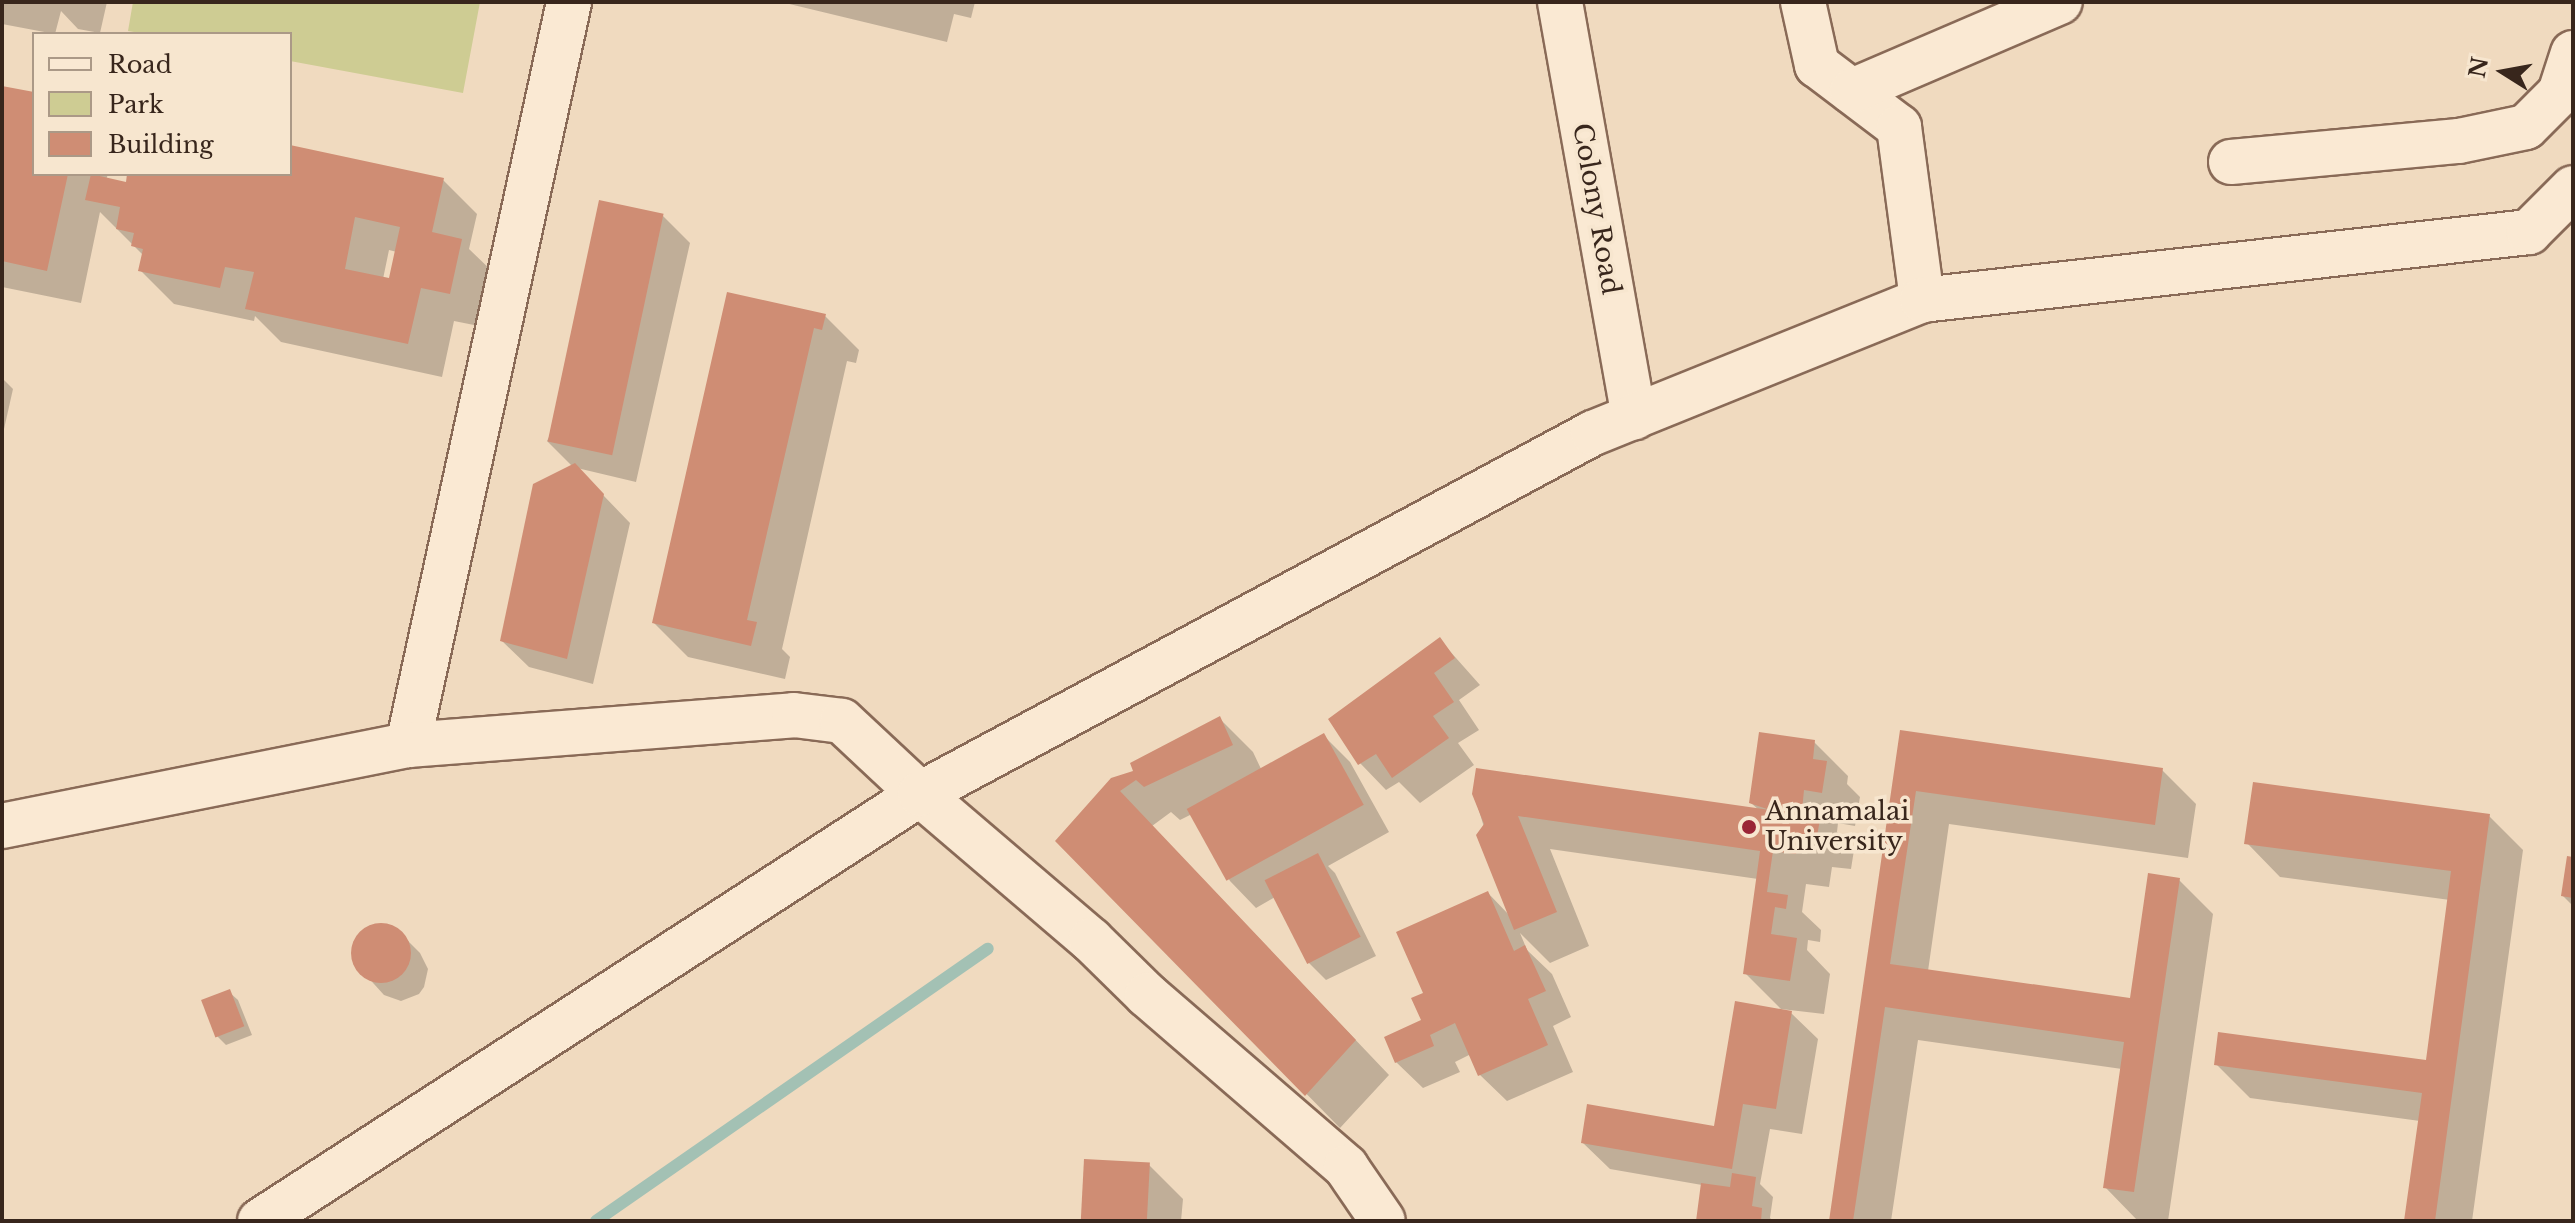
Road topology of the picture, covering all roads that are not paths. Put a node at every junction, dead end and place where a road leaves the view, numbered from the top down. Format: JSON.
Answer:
{"nodes":[{"id":1,"x":569,"y":2,"type":"edge"},
{"id":2,"x":1560,"y":2,"type":"edge"},
{"id":3,"x":1803,"y":2,"type":"edge"},
{"id":4,"x":2060,"y":2,"type":"edge"},
{"id":5,"x":2573,"y":53,"type":"edge"},
{"id":6,"x":1852,"y":91,"type":"junction"},
{"id":7,"x":2231,"y":162,"type":"dead end"},
{"id":8,"x":2573,"y":188,"type":"edge"},
{"id":9,"x":1922,"y":300,"type":"junction"},
{"id":10,"x":1634,"y":417,"type":"junction"},
{"id":11,"x":408,"y":745,"type":"junction"},
{"id":12,"x":920,"y":794,"type":"junction"},
{"id":13,"x":2,"y":826,"type":"edge"},
{"id":14,"x":260,"y":1221,"type":"edge"},
{"id":15,"x":1383,"y":1221,"type":"edge"}],
"edges":[{"from":1,"to":11,"type":"street"},
{"from":2,"to":10,"type":"street","name":"Colony Road"},
{"from":3,"to":6,"type":"street"},
{"from":4,"to":6,"type":"street"},
{"from":5,"to":7,"type":"street"},
{"from":6,"to":9,"type":"street"},
{"from":8,"to":9,"type":"street"},
{"from":9,"to":10,"type":"street"},
{"from":10,"to":12,"type":"street"},
{"from":11,"to":12,"type":"street"},
{"from":11,"to":13,"type":"street"},
{"from":12,"to":14,"type":"street"},
{"from":12,"to":15,"type":"street"}]}
